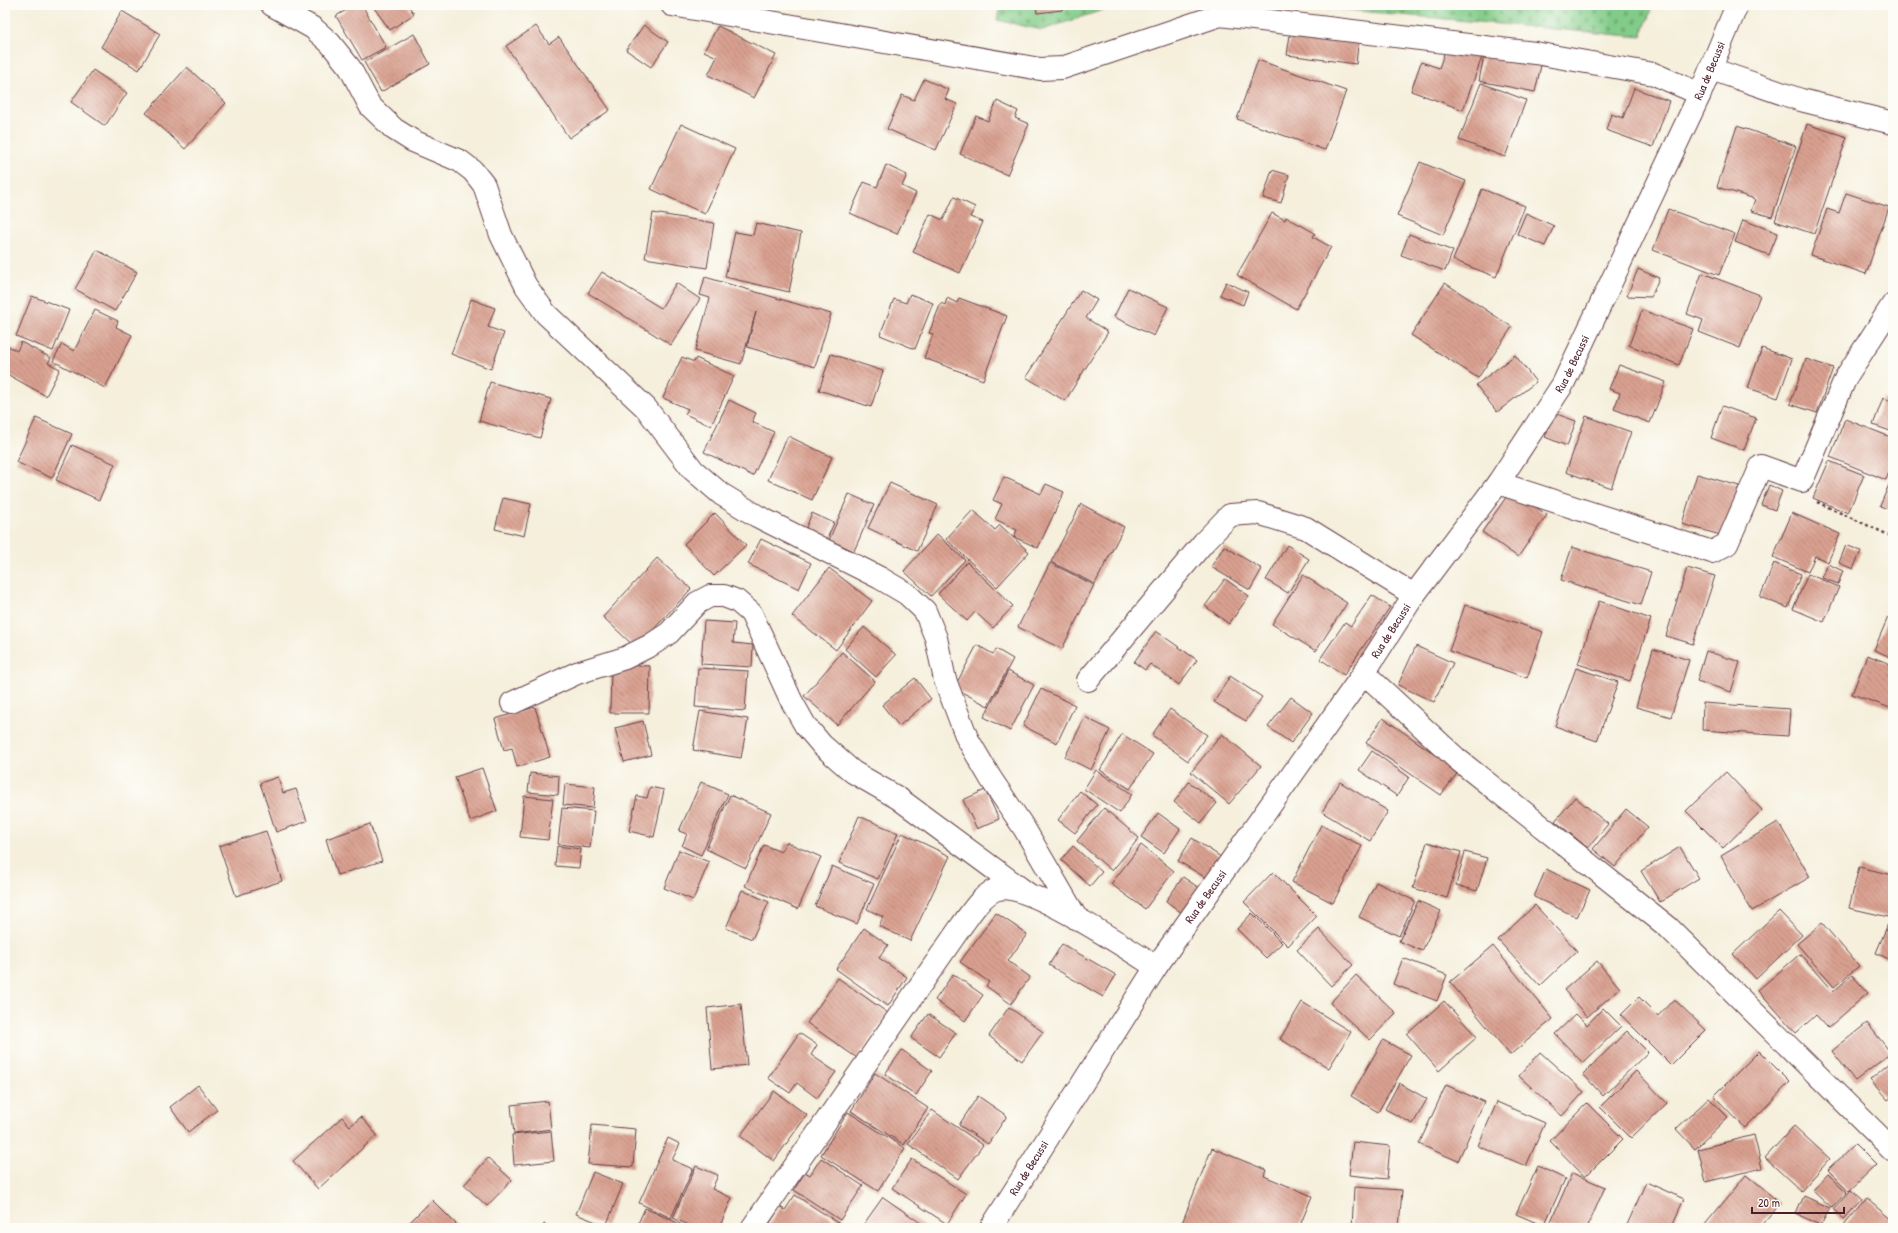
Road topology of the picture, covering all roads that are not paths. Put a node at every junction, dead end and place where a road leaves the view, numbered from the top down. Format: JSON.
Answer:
{"nodes":[{"id":1,"x":272,"y":5,"type":"edge"},
{"id":2,"x":672,"y":5,"type":"edge"},
{"id":3,"x":1737,"y":5,"type":"edge"},
{"id":4,"x":1711,"y":69,"type":"junction"},
{"id":5,"x":1700,"y":94,"type":"junction"},
{"id":6,"x":1893,"y":122,"type":"edge"},
{"id":7,"x":1893,"y":304,"type":"edge"},
{"id":8,"x":1498,"y":483,"type":"junction"},
{"id":9,"x":1414,"y":595,"type":"junction"},
{"id":10,"x":1364,"y":673,"type":"junction"},
{"id":11,"x":1088,"y":680,"type":"dead end"},
{"id":12,"x":512,"y":703,"type":"dead end"},
{"id":13,"x":1028,"y":894,"type":"junction"},
{"id":14,"x":1077,"y":919,"type":"junction"},
{"id":15,"x":1156,"y":967,"type":"junction"},
{"id":16,"x":1893,"y":1150,"type":"edge"},
{"id":17,"x":752,"y":1228,"type":"edge"},
{"id":18,"x":991,"y":1228,"type":"edge"}],
"edges":[{"from":1,"to":14,"type":"street"},
{"from":2,"to":5,"type":"street"},
{"from":3,"to":4,"type":"street","name":"Rua de Becussi"},
{"from":4,"to":5,"type":"street","name":"Rua de Becussi"},
{"from":4,"to":6,"type":"street"},
{"from":5,"to":8,"type":"street","name":"Rua de Becussi"},
{"from":7,"to":8,"type":"street"},
{"from":8,"to":9,"type":"street","name":"Rua de Becussi"},
{"from":9,"to":10,"type":"street","name":"Rua de Becussi"},
{"from":9,"to":11,"type":"street"},
{"from":10,"to":15,"type":"street","name":"Rua de Becussi"},
{"from":10,"to":16,"type":"street"},
{"from":12,"to":13,"type":"street"},
{"from":13,"to":14,"type":"street"},
{"from":13,"to":17,"type":"street"},
{"from":14,"to":15,"type":"street"},
{"from":15,"to":18,"type":"street","name":"Rua de Becussi"}]}
